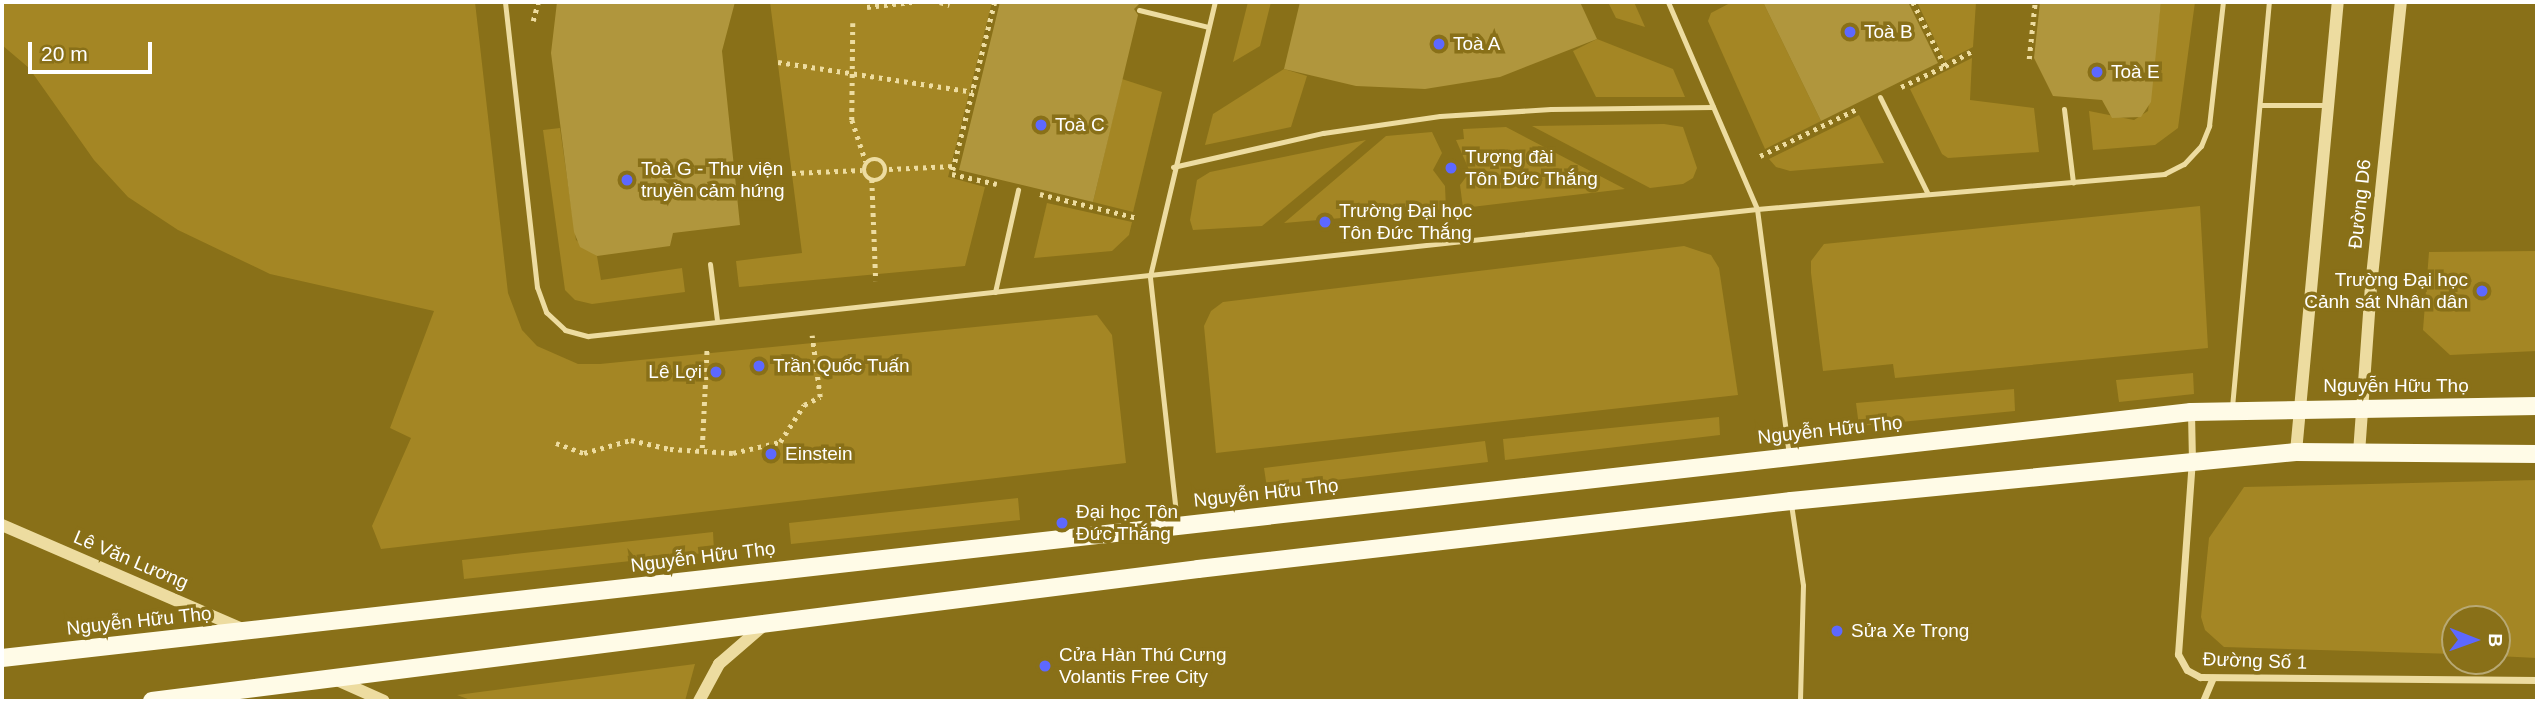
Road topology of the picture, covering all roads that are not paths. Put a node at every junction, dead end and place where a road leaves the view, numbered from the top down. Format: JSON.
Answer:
{"nodes":[{"id":1,"x":505,"y":2,"type":"edge"},
{"id":2,"x":1215,"y":2,"type":"edge"},
{"id":3,"x":1668,"y":2,"type":"edge"},
{"id":4,"x":2223,"y":2,"type":"edge"},
{"id":5,"x":2269,"y":2,"type":"edge"},
{"id":6,"x":2339,"y":2,"type":"edge"},
{"id":7,"x":2401,"y":2,"type":"edge"},
{"id":8,"x":1139,"y":10,"type":"dead end"},
{"id":9,"x":1208,"y":27,"type":"junction"},
{"id":10,"x":1880,"y":97,"type":"road end"},
{"id":11,"x":2260,"y":105,"type":"junction"},
{"id":12,"x":2327,"y":105,"type":"junction"},
{"id":13,"x":1713,"y":107,"type":"junction"},
{"id":14,"x":2064,"y":109,"type":"dead end"},
{"id":15,"x":1173,"y":167,"type":"junction"},
{"id":16,"x":2073,"y":182,"type":"junction"},
{"id":17,"x":1018,"y":190,"type":"road end"},
{"id":18,"x":1928,"y":194,"type":"junction"},
{"id":19,"x":1757,"y":209,"type":"junction"},
{"id":20,"x":710,"y":264,"type":"dead end"},
{"id":21,"x":1150,"y":276,"type":"junction"},
{"id":22,"x":995,"y":292,"type":"junction"},
{"id":23,"x":717,"y":320,"type":"junction"},
{"id":24,"x":2537,"y":406,"type":"edge"},
{"id":25,"x":2362,"y":407,"type":"junction"},
{"id":26,"x":2300,"y":408,"type":"junction"},
{"id":27,"x":2232,"y":410,"type":"junction"},
{"id":28,"x":2190,"y":412,"type":"junction"},
{"id":29,"x":2296,"y":452,"type":"junction"},
{"id":30,"x":2359,"y":453,"type":"junction"},
{"id":31,"x":2537,"y":454,"type":"edge"},
{"id":32,"x":1789,"y":456,"type":"junction"},
{"id":33,"x":2192,"y":459,"type":"junction"},
{"id":34,"x":1791,"y":500,"type":"junction"},
{"id":35,"x":1177,"y":524,"type":"junction"},
{"id":36,"x":2,"y":525,"type":"edge"},
{"id":37,"x":763,"y":626,"type":"junction"},
{"id":38,"x":246,"y":631,"type":"junction"},
{"id":39,"x":2,"y":658,"type":"edge"},
{"id":40,"x":2213,"y":678,"type":"junction"},
{"id":41,"x":337,"y":680,"type":"junction"},
{"id":42,"x":2537,"y":680,"type":"edge"},
{"id":43,"x":152,"y":701,"type":"edge"},
{"id":44,"x":384,"y":701,"type":"edge"},
{"id":45,"x":699,"y":701,"type":"edge"},
{"id":46,"x":1800,"y":701,"type":"edge"},
{"id":47,"x":2203,"y":701,"type":"edge"}],
"edges":[{"from":1,"to":23,"type":"lane"},
{"from":2,"to":9,"type":"lane"},
{"from":3,"to":13,"type":"lane"},
{"from":4,"to":16,"type":"lane"},
{"from":5,"to":11,"type":"lane"},
{"from":6,"to":12,"type":"street"},
{"from":7,"to":25,"type":"street","name":"Đường D6"},
{"from":8,"to":9,"type":"lane"},
{"from":9,"to":15,"type":"lane"},
{"from":10,"to":18,"type":"lane"},
{"from":11,"to":12,"type":"lane"},
{"from":11,"to":27,"type":"lane"},
{"from":12,"to":26,"type":"street"},
{"from":13,"to":15,"type":"lane"},
{"from":13,"to":19,"type":"lane"},
{"from":14,"to":16,"type":"lane"},
{"from":15,"to":21,"type":"lane"},
{"from":16,"to":18,"type":"lane"},
{"from":17,"to":22,"type":"lane"},
{"from":18,"to":19,"type":"lane"},
{"from":19,"to":21,"type":"lane"},
{"from":19,"to":32,"type":"lane"},
{"from":20,"to":23,"type":"lane"},
{"from":21,"to":22,"type":"lane"},
{"from":21,"to":35,"type":"lane"},
{"from":22,"to":23,"type":"lane"},
{"from":24,"to":25,"type":"main road","name":"Nguyễn Hữu Thọ"},
{"from":25,"to":26,"type":"main road","name":"Nguyễn Hữu Thọ"},
{"from":25,"to":30,"type":"street","name":"Đường D6"},
{"from":26,"to":27,"type":"main road","name":"Nguyễn Hữu Thọ"},
{"from":26,"to":29,"type":"street"},
{"from":27,"to":28,"type":"main road","name":"Nguyễn Hữu Thọ"},
{"from":28,"to":32,"type":"main road","name":"Nguyễn Hữu Thọ"},
{"from":28,"to":33,"type":"street","name":"Đường Số 1"},
{"from":29,"to":30,"type":"main road"},
{"from":29,"to":33,"type":"main road"},
{"from":30,"to":31,"type":"main road"},
{"from":32,"to":35,"type":"main road","name":"Nguyễn Hữu Thọ"},
{"from":33,"to":34,"type":"main road"},
{"from":33,"to":40,"type":"street","name":"Đường Số 1"},
{"from":34,"to":37,"type":"main road"},
{"from":34,"to":46,"type":"lane"},
{"from":35,"to":38,"type":"main road","name":"Nguyễn Hữu Thọ"},
{"from":36,"to":38,"type":"street","name":"Lê Văn Lương"},
{"from":37,"to":41,"type":"main road"},
{"from":37,"to":45,"type":"street"},
{"from":38,"to":39,"type":"main road","name":"Nguyễn Hữu Thọ"},
{"from":40,"to":42,"type":"street","name":"Đường Số 1"},
{"from":40,"to":47,"type":"street"},
{"from":41,"to":43,"type":"main road"},
{"from":41,"to":44,"type":"street"}]}
